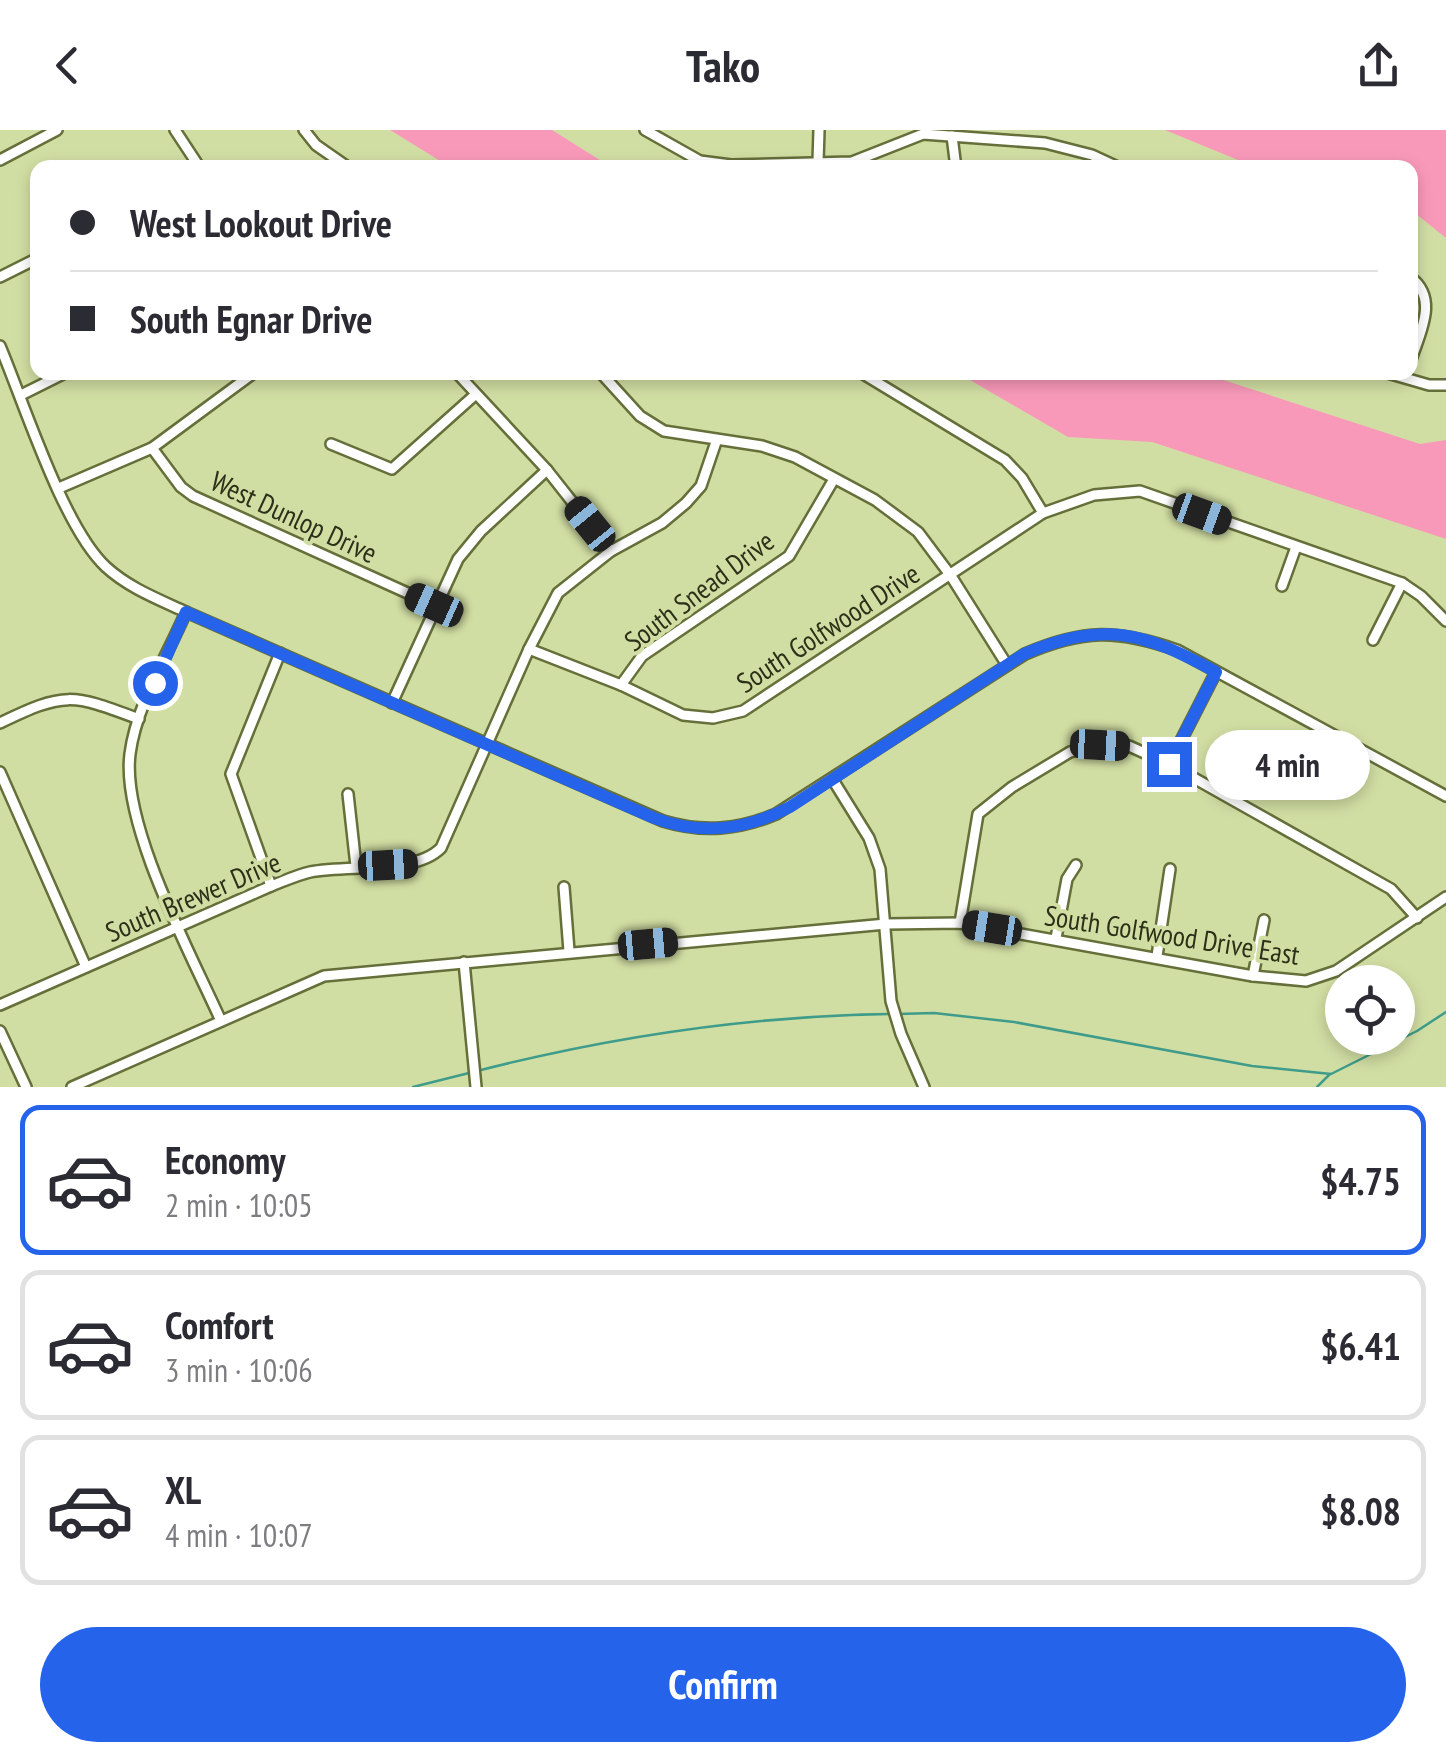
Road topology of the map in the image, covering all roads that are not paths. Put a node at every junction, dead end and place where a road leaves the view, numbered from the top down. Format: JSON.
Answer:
{"nodes":[{"id":1,"x":57,"y":130,"type":"edge"},
{"id":2,"x":175,"y":130,"type":"edge"},
{"id":3,"x":304,"y":130,"type":"edge"},
{"id":4,"x":645,"y":130,"type":"edge"},
{"id":5,"x":670,"y":130,"type":"edge"},
{"id":6,"x":819,"y":130,"type":"edge"},
{"id":7,"x":952,"y":136,"type":"junction"},
{"id":8,"x":662,"y":141,"type":"junction"},
{"id":9,"x":0,"y":160,"type":"edge"},
{"id":10,"x":195,"y":160,"type":"edge"},
{"id":11,"x":339,"y":160,"type":"edge"},
{"id":12,"x":698,"y":160,"type":"edge"},
{"id":13,"x":818,"y":160,"type":"edge"},
{"id":14,"x":857,"y":160,"type":"edge"},
{"id":15,"x":955,"y":160,"type":"edge"},
{"id":16,"x":1103,"y":160,"type":"edge"},
{"id":17,"x":30,"y":262,"type":"edge"},
{"id":18,"x":0,"y":276,"type":"edge"},
{"id":19,"x":1418,"y":282,"type":"edge"},
{"id":20,"x":1418,"y":338,"type":"edge"},
{"id":21,"x":0,"y":346,"type":"edge"},
{"id":22,"x":1418,"y":379,"type":"edge"},
{"id":23,"x":51,"y":380,"type":"edge"},
{"id":24,"x":245,"y":380,"type":"edge"},
{"id":25,"x":463,"y":380,"type":"edge"},
{"id":26,"x":607,"y":380,"type":"edge"},
{"id":27,"x":873,"y":380,"type":"edge"},
{"id":28,"x":1446,"y":385,"type":"edge"},
{"id":29,"x":476,"y":394,"type":"junction"},
{"id":30,"x":21,"y":395,"type":"junction"},
{"id":31,"x":716,"y":442,"type":"junction"},
{"id":32,"x":332,"y":444,"type":"dead end"},
{"id":33,"x":152,"y":448,"type":"junction"},
{"id":34,"x":547,"y":470,"type":"junction"},
{"id":35,"x":834,"y":480,"type":"junction"},
{"id":36,"x":59,"y":488,"type":"junction"},
{"id":37,"x":1043,"y":513,"type":"junction"},
{"id":38,"x":1296,"y":547,"type":"junction"},
{"id":39,"x":611,"y":551,"type":"junction"},
{"id":40,"x":951,"y":576,"type":"junction"},
{"id":41,"x":1402,"y":583,"type":"junction"},
{"id":42,"x":1282,"y":586,"type":"dead end"},
{"id":43,"x":434,"y":605,"type":"junction"},
{"id":44,"x":186,"y":612,"type":"junction"},
{"id":45,"x":1446,"y":621,"type":"edge"},
{"id":46,"x":1373,"y":640,"type":"dead end"},
{"id":47,"x":528,"y":649,"type":"junction"},
{"id":48,"x":280,"y":653,"type":"junction"},
{"id":49,"x":1007,"y":666,"type":"junction"},
{"id":50,"x":1216,"y":672,"type":"junction"},
{"id":51,"x":621,"y":686,"type":"junction"},
{"id":52,"x":392,"y":702,"type":"junction"},
{"id":53,"x":139,"y":719,"type":"junction"},
{"id":54,"x":0,"y":723,"type":"edge"},
{"id":55,"x":486,"y":744,"type":"junction"},
{"id":56,"x":1169,"y":764,"type":"junction"},
{"id":57,"x":0,"y":772,"type":"edge"},
{"id":58,"x":833,"y":780,"type":"junction"},
{"id":59,"x":348,"y":794,"type":"dead end"},
{"id":60,"x":1446,"y":796,"type":"edge"},
{"id":61,"x":1076,"y":865,"type":"dead end"},
{"id":62,"x":356,"y":866,"type":"junction"},
{"id":63,"x":1170,"y":870,"type":"dead end"},
{"id":64,"x":272,"y":886,"type":"junction"},
{"id":65,"x":564,"y":887,"type":"dead end"},
{"id":66,"x":1446,"y":897,"type":"edge"},
{"id":67,"x":1416,"y":918,"type":"junction"},
{"id":68,"x":1264,"y":920,"type":"dead end"},
{"id":69,"x":960,"y":923,"type":"junction"},
{"id":70,"x":886,"y":924,"type":"junction"},
{"id":71,"x":179,"y":927,"type":"junction"},
{"id":72,"x":1056,"y":938,"type":"junction"},
{"id":73,"x":568,"y":951,"type":"junction"},
{"id":74,"x":1157,"y":956,"type":"junction"},
{"id":75,"x":464,"y":962,"type":"junction"},
{"id":76,"x":86,"y":967,"type":"junction"},
{"id":77,"x":1253,"y":976,"type":"junction"},
{"id":78,"x":0,"y":1005,"type":"edge"},
{"id":79,"x":221,"y":1021,"type":"junction"},
{"id":80,"x":0,"y":1031,"type":"edge"},
{"id":81,"x":26,"y":1087,"type":"edge"},
{"id":82,"x":72,"y":1087,"type":"edge"},
{"id":83,"x":476,"y":1087,"type":"edge"},
{"id":84,"x":924,"y":1087,"type":"edge"}],
"edges":[{"from":1,"to":9,"type":"street"},
{"from":2,"to":10,"type":"street"},
{"from":3,"to":11,"type":"street"},
{"from":4,"to":8,"type":"street"},
{"from":5,"to":8,"type":"street"},
{"from":6,"to":13,"type":"street"},
{"from":7,"to":14,"type":"street"},
{"from":7,"to":15,"type":"street"},
{"from":7,"to":16,"type":"street"},
{"from":8,"to":12,"type":"street"},
{"from":17,"to":18,"type":"street"},
{"from":19,"to":20,"type":"street"},
{"from":21,"to":30,"type":"street"},
{"from":22,"to":28,"type":"street"},
{"from":23,"to":30,"type":"street"},
{"from":24,"to":33,"type":"street"},
{"from":25,"to":29,"type":"street"},
{"from":26,"to":31,"type":"street"},
{"from":27,"to":37,"type":"street"},
{"from":29,"to":32,"type":"street"},
{"from":29,"to":34,"type":"street"},
{"from":30,"to":36,"type":"street"},
{"from":31,"to":35,"type":"street"},
{"from":31,"to":39,"type":"street","name":"South Brewer Drive"},
{"from":33,"to":36,"type":"street"},
{"from":33,"to":43,"type":"street","name":"West Dunlop Drive"},
{"from":34,"to":39,"type":"street"},
{"from":34,"to":43,"type":"street"},
{"from":35,"to":40,"type":"street"},
{"from":35,"to":51,"type":"street","name":"South Snead Drive"},
{"from":36,"to":44,"type":"street"},
{"from":37,"to":38,"type":"street","name":"South Golfwood Drive"},
{"from":37,"to":40,"type":"street","name":"South Golfwood Drive"},
{"from":38,"to":41,"type":"street","name":"South Golfwood Drive"},
{"from":38,"to":42,"type":"street"},
{"from":39,"to":47,"type":"street","name":"South Brewer Drive"},
{"from":40,"to":49,"type":"street"},
{"from":40,"to":51,"type":"street","name":"South Golfwood Drive"},
{"from":41,"to":45,"type":"street"},
{"from":41,"to":46,"type":"street"},
{"from":43,"to":52,"type":"street"},
{"from":44,"to":48,"type":"street"},
{"from":44,"to":53,"type":"street"},
{"from":47,"to":51,"type":"street","name":"South Golfwood Drive"},
{"from":47,"to":55,"type":"street","name":"South Brewer Drive"},
{"from":48,"to":52,"type":"street"},
{"from":48,"to":64,"type":"street"},
{"from":49,"to":50,"type":"street"},
{"from":49,"to":58,"type":"street"},
{"from":50,"to":56,"type":"street"},
{"from":50,"to":60,"type":"street"},
{"from":52,"to":55,"type":"street"},
{"from":53,"to":54,"type":"street"},
{"from":53,"to":71,"type":"street"},
{"from":55,"to":58,"type":"street"},
{"from":55,"to":62,"type":"street","name":"South Brewer Drive"},
{"from":56,"to":67,"type":"street"},
{"from":56,"to":69,"type":"street"},
{"from":57,"to":76,"type":"street"},
{"from":58,"to":70,"type":"street"},
{"from":59,"to":62,"type":"street"},
{"from":61,"to":72,"type":"street"},
{"from":62,"to":64,"type":"street","name":"South Brewer Drive"},
{"from":63,"to":74,"type":"street"},
{"from":64,"to":71,"type":"street","name":"South Brewer Drive"},
{"from":65,"to":73,"type":"street"},
{"from":66,"to":67,"type":"street","name":"South Golfwood Drive East"},
{"from":67,"to":77,"type":"street","name":"South Golfwood Drive East"},
{"from":68,"to":77,"type":"street"},
{"from":69,"to":70,"type":"street","name":"South Golfwood Drive East"},
{"from":69,"to":72,"type":"street","name":"South Golfwood Drive East"},
{"from":70,"to":73,"type":"street","name":"South Golfwood Drive East"},
{"from":70,"to":84,"type":"street"},
{"from":71,"to":76,"type":"street","name":"South Brewer Drive"},
{"from":71,"to":79,"type":"street"},
{"from":72,"to":74,"type":"street","name":"South Golfwood Drive East"},
{"from":73,"to":75,"type":"street","name":"South Golfwood Drive East"},
{"from":74,"to":77,"type":"street","name":"South Golfwood Drive East"},
{"from":75,"to":79,"type":"street","name":"South Golfwood Drive East"},
{"from":75,"to":83,"type":"street"},
{"from":76,"to":78,"type":"street","name":"South Brewer Drive"},
{"from":79,"to":82,"type":"street","name":"South Golfwood Drive East"},
{"from":80,"to":81,"type":"street"}]}
